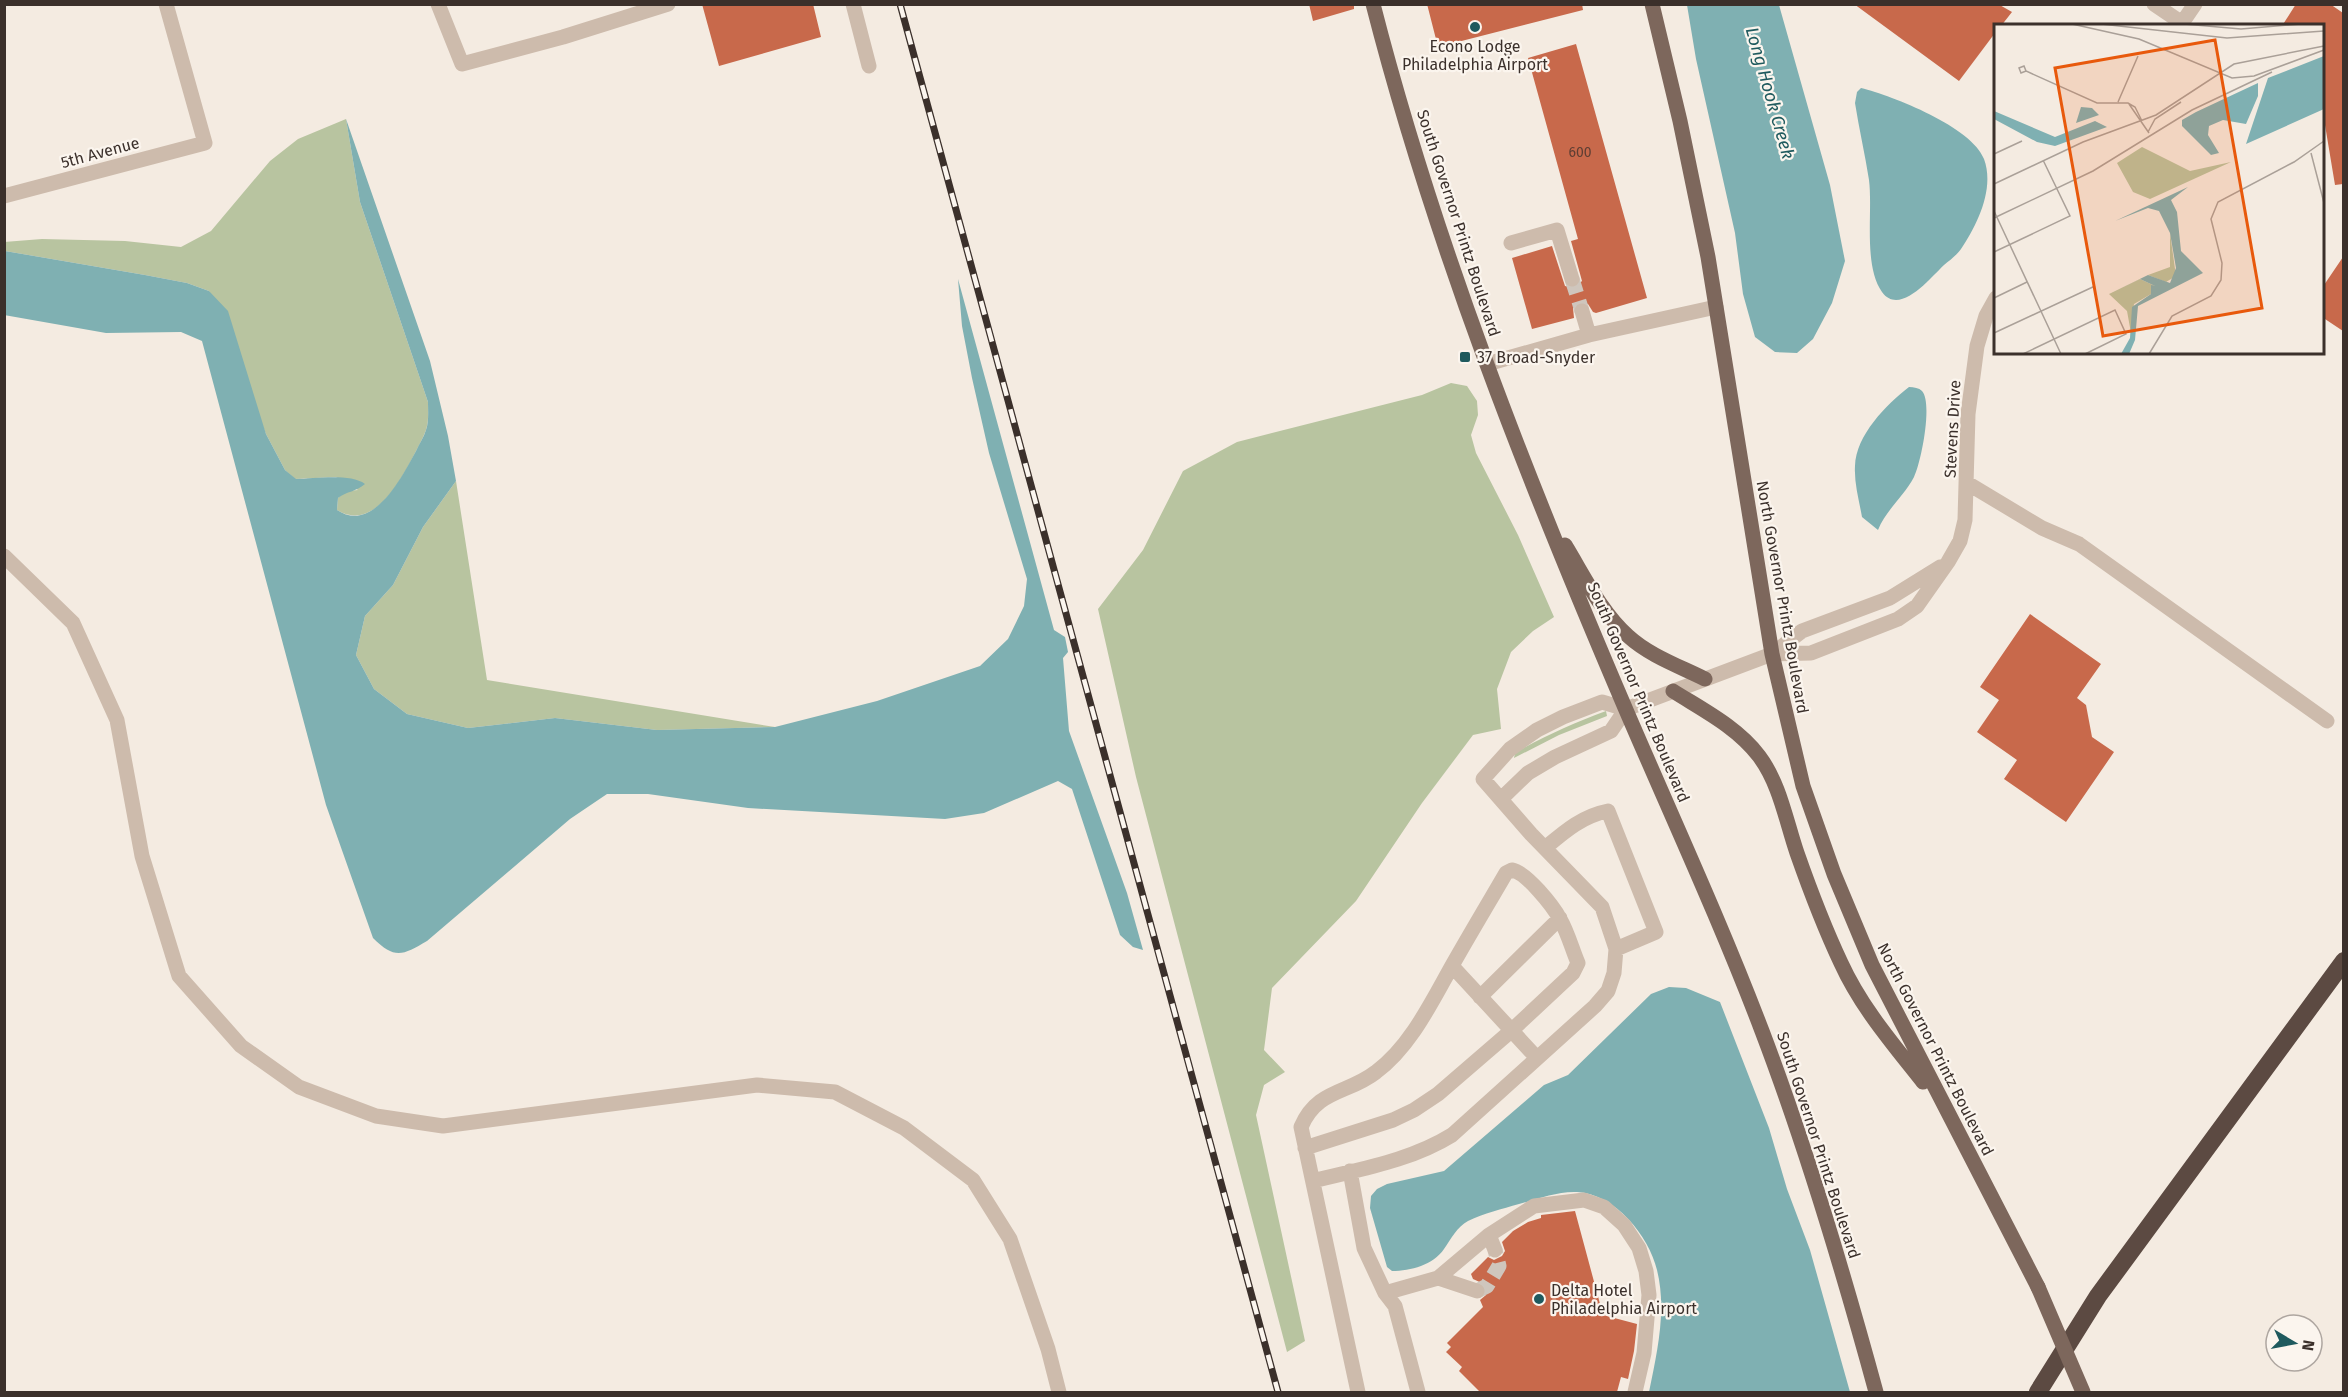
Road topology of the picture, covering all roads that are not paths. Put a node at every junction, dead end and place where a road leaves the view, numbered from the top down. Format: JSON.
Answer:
{"nodes":[{"id":1,"x":166,"y":4,"type":"edge"},
{"id":2,"x":668,"y":4,"type":"edge"},
{"id":3,"x":853,"y":4,"type":"edge"},
{"id":4,"x":1373,"y":4,"type":"edge"},
{"id":5,"x":1652,"y":4,"type":"edge"},
{"id":6,"x":2154,"y":4,"type":"edge"},
{"id":7,"x":2195,"y":4,"type":"edge"},
{"id":8,"x":440,"y":5,"type":"edge"},
{"id":9,"x":2181,"y":24,"type":"edge"},
{"id":10,"x":869,"y":66,"type":"dead end"},
{"id":11,"x":4,"y":196,"type":"edge"},
{"id":12,"x":1511,"y":243,"type":"dead end"},
{"id":13,"x":1572,"y":279,"type":"tunnel mouth"},
{"id":14,"x":1994,"y":300,"type":"edge"},
{"id":15,"x":1716,"y":307,"type":"junction"},
{"id":16,"x":1582,"y":311,"type":"tunnel mouth"},
{"id":17,"x":1588,"y":335,"type":"junction"},
{"id":18,"x":1487,"y":364,"type":"junction"},
{"id":19,"x":1967,"y":483,"type":"junction"},
{"id":20,"x":1546,"y":515,"type":"junction"},
{"id":21,"x":4,"y":556,"type":"edge"},
{"id":22,"x":1948,"y":562,"type":"junction"},
{"id":23,"x":1772,"y":654,"type":"junction"},
{"id":24,"x":1705,"y":679,"type":"junction"},
{"id":25,"x":1673,"y":691,"type":"junction"},
{"id":26,"x":1626,"y":709,"type":"junction"},
{"id":27,"x":2327,"y":721,"type":"dead end"},
{"id":28,"x":1501,"y":799,"type":"junction"},
{"id":29,"x":1545,"y":848,"type":"junction"},
{"id":30,"x":1560,"y":918,"type":"junction"},
{"id":31,"x":1616,"y":950,"type":"junction"},
{"id":32,"x":2343,"y":961,"type":"edge"},
{"id":33,"x":1452,"y":966,"type":"junction"},
{"id":34,"x":1480,"y":997,"type":"junction"},
{"id":35,"x":1512,"y":1030,"type":"junction"},
{"id":36,"x":1537,"y":1058,"type":"junction"},
{"id":37,"x":1946,"y":1111,"type":"junction"},
{"id":38,"x":1305,"y":1148,"type":"junction"},
{"id":39,"x":1350,"y":1172,"type":"junction"},
{"id":40,"x":1313,"y":1181,"type":"junction"},
{"id":41,"x":1438,"y":1278,"type":"junction"},
{"id":42,"x":1477,"y":1291,"type":"dead end"},
{"id":43,"x":1385,"y":1293,"type":"junction"},
{"id":44,"x":1059,"y":1392,"type":"edge"},
{"id":45,"x":1358,"y":1392,"type":"edge"},
{"id":46,"x":1418,"y":1392,"type":"edge"},
{"id":47,"x":1635,"y":1392,"type":"edge"},
{"id":48,"x":1876,"y":1392,"type":"edge"},
{"id":49,"x":2038,"y":1392,"type":"edge"},
{"id":50,"x":2082,"y":1392,"type":"edge"}],
"edges":[{"from":1,"to":11,"type":"street","name":"5th Avenue"},
{"from":2,"to":8,"type":"street"},
{"from":3,"to":10,"type":"street"},
{"from":4,"to":18,"type":"main road","name":"South Governor Printz Boulevard"},
{"from":5,"to":15,"type":"main road","name":"North Governor Printz Boulevard"},
{"from":6,"to":9,"type":"street"},
{"from":7,"to":9,"type":"street"},
{"from":12,"to":13,"type":"street"},
{"from":14,"to":19,"type":"street","name":"Stevens Drive"},
{"from":15,"to":17,"type":"street"},
{"from":15,"to":23,"type":"main road","name":"North Governor Printz Boulevard"},
{"from":16,"to":17,"type":"street"},
{"from":17,"to":18,"type":"street"},
{"from":18,"to":20,"type":"main road","name":"South Governor Printz Boulevard"},
{"from":19,"to":22,"type":"street","name":"Stevens Drive"},
{"from":19,"to":27,"type":"street"},
{"from":20,"to":24,"type":"main road"},
{"from":20,"to":26,"type":"main road","name":"South Governor Printz Boulevard"},
{"from":21,"to":44,"type":"street"},
{"from":22,"to":23,"type":"street","name":"Stevens Drive"},
{"from":22,"to":23,"type":"street","name":"Stevens Drive"},
{"from":23,"to":24,"type":"street","name":"Stevens Drive"},
{"from":23,"to":37,"type":"main road","name":"North Governor Printz Boulevard"},
{"from":24,"to":25,"type":"street","name":"Stevens Drive"},
{"from":25,"to":26,"type":"street","name":"Stevens Drive"},
{"from":25,"to":37,"type":"main road"},
{"from":26,"to":28,"type":"street"},
{"from":26,"to":28,"type":"street"},
{"from":26,"to":48,"type":"main road","name":"South Governor Printz Boulevard"},
{"from":28,"to":29,"type":"street"},
{"from":29,"to":31,"type":"street"},
{"from":29,"to":31,"type":"street"},
{"from":30,"to":33,"type":"street"},
{"from":30,"to":34,"type":"street"},
{"from":30,"to":35,"type":"street"},
{"from":31,"to":36,"type":"street"},
{"from":32,"to":49,"type":"highway"},
{"from":33,"to":34,"type":"street"},
{"from":33,"to":38,"type":"street"},
{"from":34,"to":35,"type":"street"},
{"from":35,"to":36,"type":"street"},
{"from":35,"to":38,"type":"street"},
{"from":36,"to":39,"type":"street"},
{"from":37,"to":50,"type":"main road","name":"North Governor Printz Boulevard","bridge":true},
{"from":38,"to":40,"type":"street"},
{"from":39,"to":40,"type":"street"},
{"from":39,"to":43,"type":"street"},
{"from":40,"to":45,"type":"street"},
{"from":41,"to":42,"type":"street"},
{"from":41,"to":43,"type":"street"},
{"from":41,"to":47,"type":"street"},
{"from":43,"to":46,"type":"street"}]}
